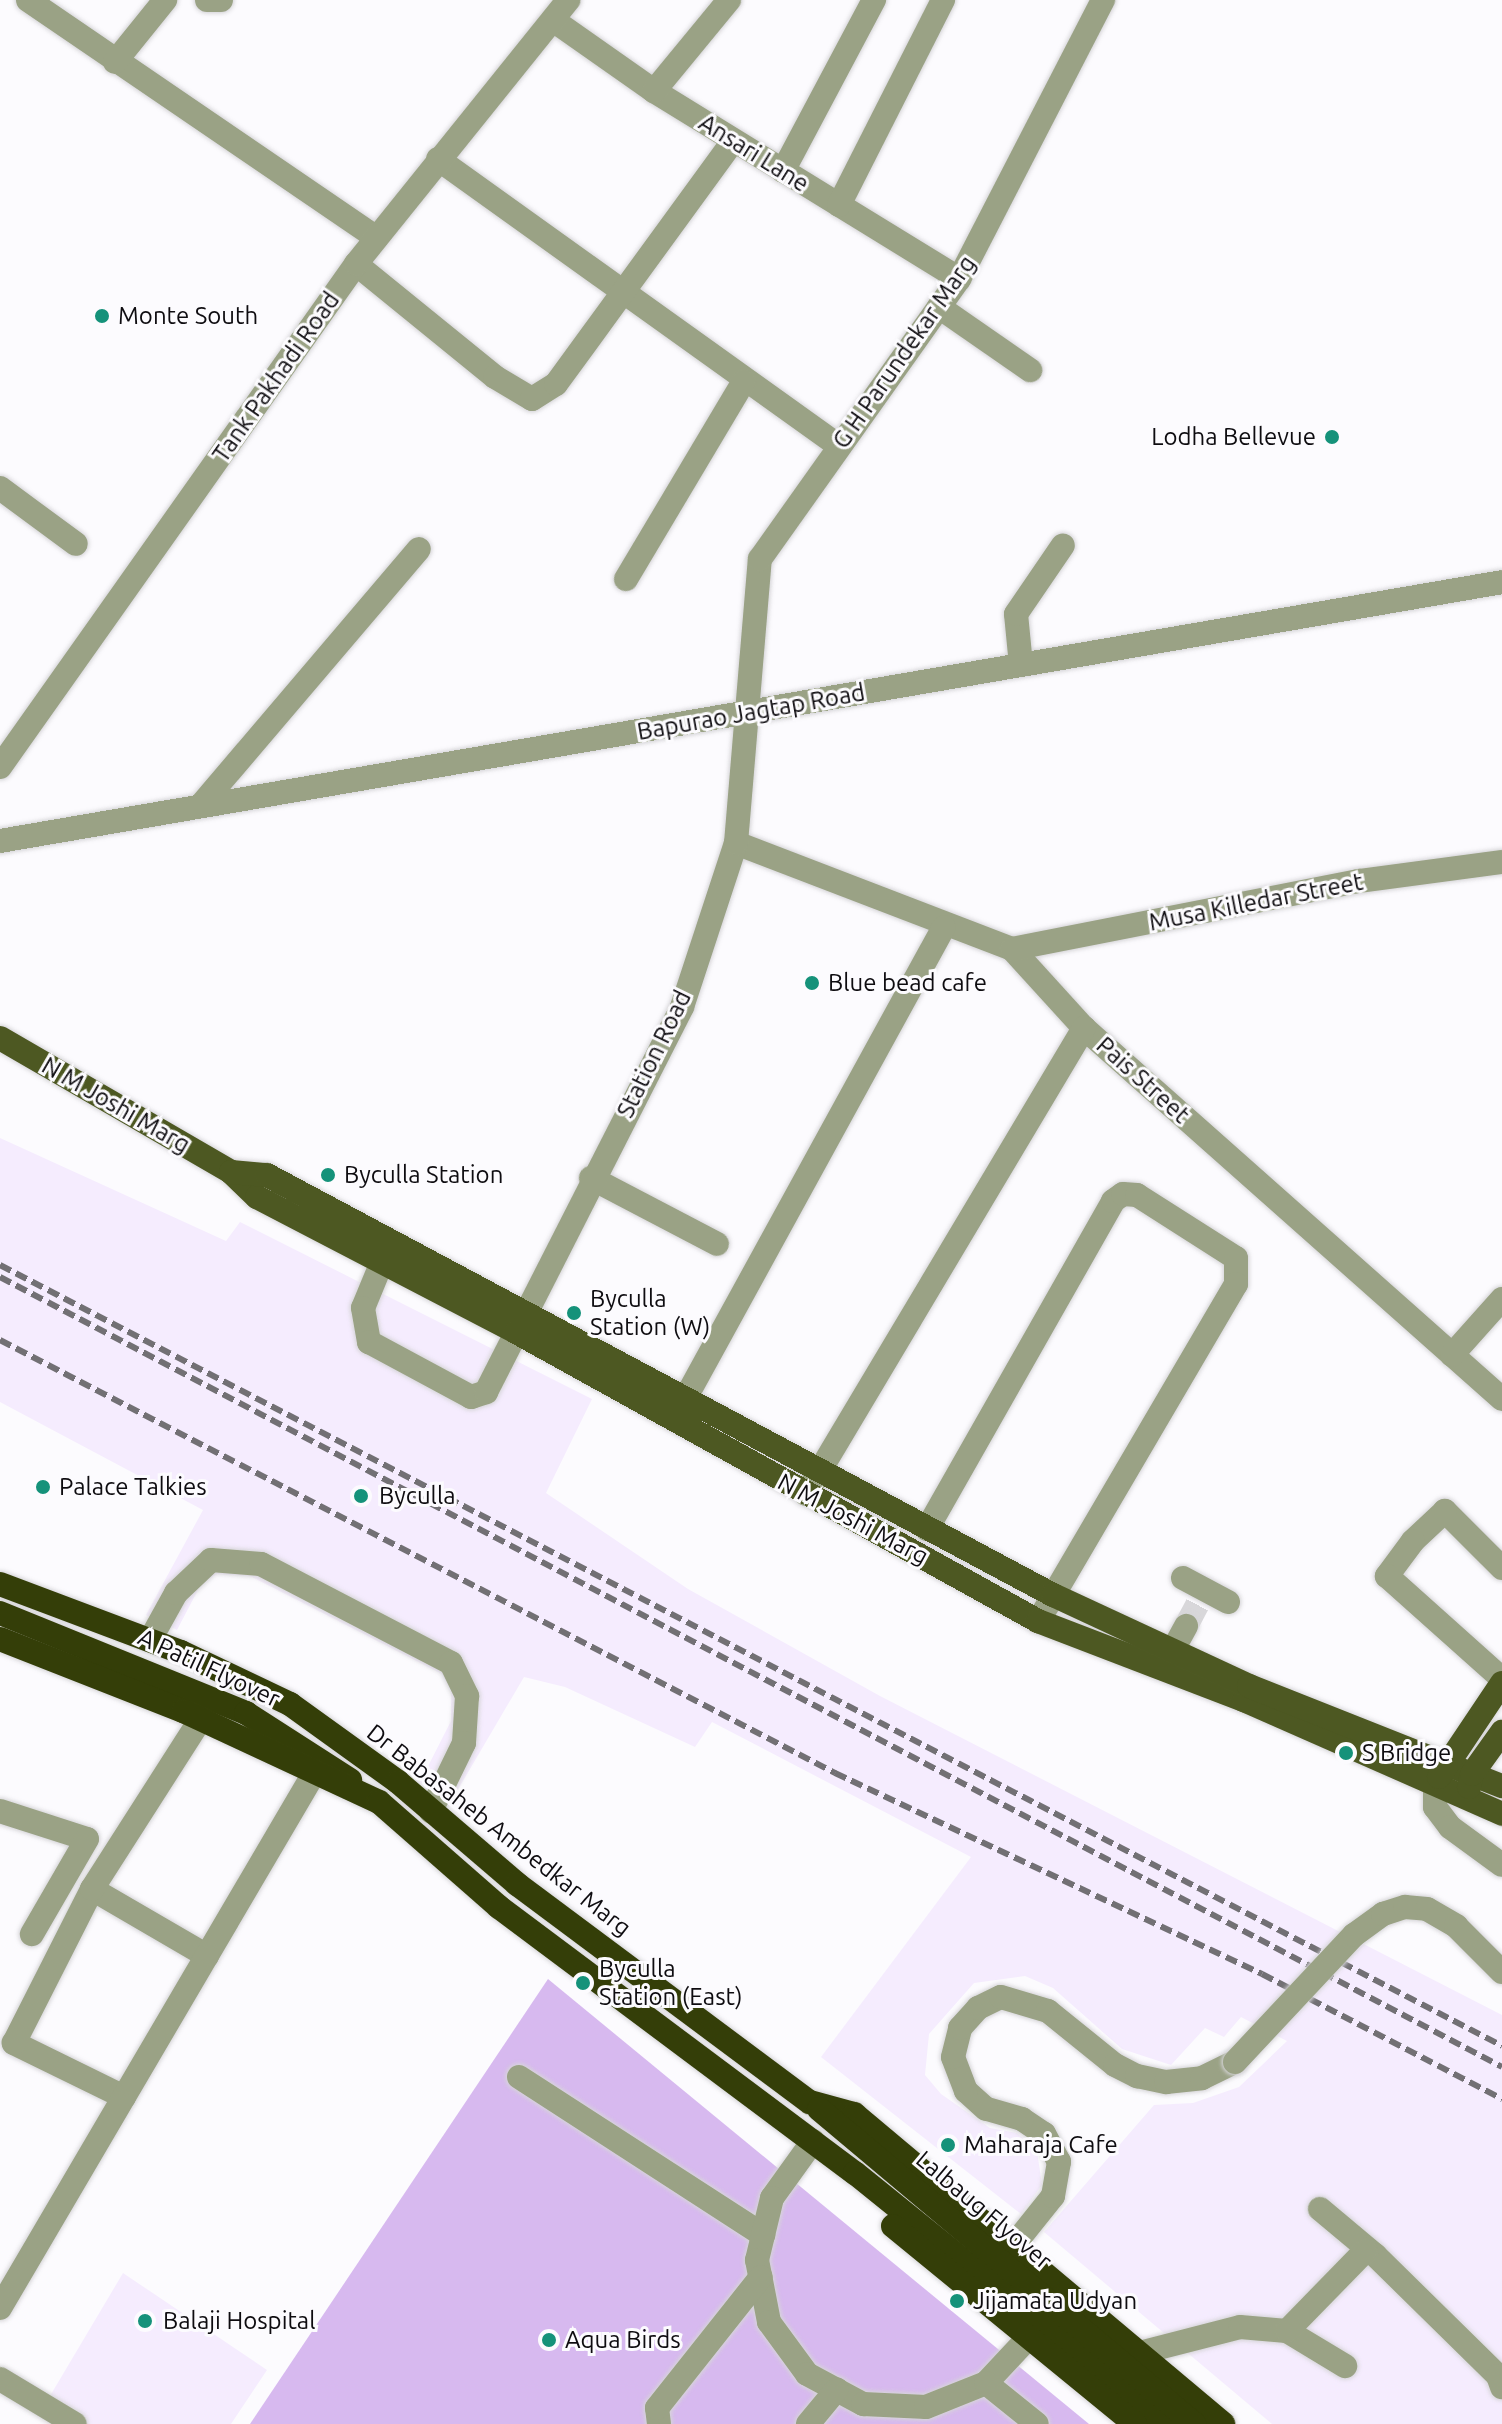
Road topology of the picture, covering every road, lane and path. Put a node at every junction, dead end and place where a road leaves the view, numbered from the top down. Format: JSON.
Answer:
{"nodes":[{"id":1,"x":28,"y":0,"type":"edge"},
{"id":2,"x":165,"y":0,"type":"edge"},
{"id":3,"x":207,"y":0,"type":"edge"},
{"id":4,"x":221,"y":0,"type":"edge"},
{"id":5,"x":729,"y":0,"type":"edge"},
{"id":6,"x":874,"y":0,"type":"edge"},
{"id":7,"x":943,"y":0,"type":"edge"},
{"id":8,"x":1103,"y":0,"type":"edge"},
{"id":9,"x":560,"y":10,"type":"edge"},
{"id":10,"x":115,"y":62,"type":"junction"},
{"id":11,"x":654,"y":91,"type":"junction"},
{"id":12,"x":733,"y":141,"type":"junction"},
{"id":13,"x":438,"y":159,"type":"junction"},
{"id":14,"x":783,"y":171,"type":"junction"},
{"id":15,"x":839,"y":205,"type":"junction"},
{"id":16,"x":377,"y":238,"type":"junction"},
{"id":17,"x":356,"y":264,"type":"junction"},
{"id":18,"x":959,"y":279,"type":"junction"},
{"id":19,"x":620,"y":293,"type":"junction"},
{"id":20,"x":939,"y":307,"type":"junction"},
{"id":21,"x":1030,"y":370,"type":"dead end"},
{"id":22,"x":744,"y":381,"type":"junction"},
{"id":23,"x":839,"y":446,"type":"junction"},
{"id":24,"x":0,"y":488,"type":"edge"},
{"id":25,"x":76,"y":544,"type":"dead end"},
{"id":26,"x":1063,"y":545,"type":"dead end"},
{"id":27,"x":419,"y":549,"type":"dead end"},
{"id":28,"x":626,"y":579,"type":"dead end"},
{"id":29,"x":1502,"y":582,"type":"edge"},
{"id":30,"x":1021,"y":665,"type":"junction"},
{"id":31,"x":746,"y":713,"type":"junction"},
{"id":32,"x":0,"y":767,"type":"edge"},
{"id":33,"x":201,"y":805,"type":"junction"},
{"id":34,"x":0,"y":841,"type":"edge"},
{"id":35,"x":736,"y":843,"type":"junction"},
{"id":36,"x":1502,"y":862,"type":"edge"},
{"id":37,"x":944,"y":927,"type":"junction"},
{"id":38,"x":1012,"y":949,"type":"junction"},
{"id":39,"x":1084,"y":1028,"type":"junction"},
{"id":40,"x":0,"y":1038,"type":"edge"},
{"id":41,"x":231,"y":1172,"type":"junction"},
{"id":42,"x":591,"y":1178,"type":"junction"},
{"id":43,"x":392,"y":1241,"type":"junction"},
{"id":44,"x":717,"y":1244,"type":"dead end"},
{"id":45,"x":378,"y":1263,"type":"junction"},
{"id":46,"x":1502,"y":1299,"type":"edge"},
{"id":47,"x":520,"y":1322,"type":"junction"},
{"id":48,"x":1452,"y":1355,"type":"junction"},
{"id":49,"x":685,"y":1399,"type":"junction"},
{"id":50,"x":1502,"y":1399,"type":"edge"},
{"id":51,"x":819,"y":1472,"type":"junction"},
{"id":52,"x":806,"y":1494,"type":"junction"},
{"id":53,"x":927,"y":1529,"type":"junction"},
{"id":54,"x":968,"y":1550,"type":"junction"},
{"id":55,"x":1502,"y":1568,"type":"edge"},
{"id":56,"x":955,"y":1574,"type":"junction"},
{"id":57,"x":1183,"y":1578,"type":"dead end"},
{"id":58,"x":0,"y":1584,"type":"edge"},
{"id":59,"x":1053,"y":1595,"type":"junction"},
{"id":60,"x":1228,"y":1602,"type":"dead end"},
{"id":61,"x":0,"y":1613,"type":"edge"},
{"id":62,"x":1038,"y":1621,"type":"junction"},
{"id":63,"x":1186,"y":1626,"type":"tunnel mouth"},
{"id":64,"x":0,"y":1639,"type":"edge"},
{"id":65,"x":150,"y":1640,"type":"junction"},
{"id":66,"x":1168,"y":1658,"type":"junction"},
{"id":67,"x":1502,"y":1681,"type":"edge"},
{"id":68,"x":200,"y":1720,"type":"junction"},
{"id":69,"x":1502,"y":1732,"type":"edge"},
{"id":70,"x":318,"y":1767,"type":"junction"},
{"id":71,"x":1472,"y":1774,"type":"junction"},
{"id":72,"x":1440,"y":1775,"type":"junction"},
{"id":73,"x":1502,"y":1786,"type":"edge"},
{"id":74,"x":1466,"y":1799,"type":"junction"},
{"id":75,"x":0,"y":1811,"type":"edge"},
{"id":76,"x":431,"y":1811,"type":"junction"},
{"id":77,"x":1502,"y":1814,"type":"edge"},
{"id":78,"x":1474,"y":1842,"type":"junction"},
{"id":79,"x":1502,"y":1865,"type":"edge"},
{"id":80,"x":92,"y":1889,"type":"junction"},
{"id":81,"x":32,"y":1934,"type":"dead end"},
{"id":82,"x":207,"y":1956,"type":"junction"},
{"id":83,"x":1502,"y":1972,"type":"edge"},
{"id":84,"x":519,"y":2077,"type":"dead end"},
{"id":85,"x":124,"y":2097,"type":"junction"},
{"id":86,"x":810,"y":2102,"type":"junction"},
{"id":87,"x":813,"y":2141,"type":"junction"},
{"id":88,"x":1320,"y":2209,"type":"dead end"},
{"id":89,"x":763,"y":2235,"type":"junction"},
{"id":90,"x":1013,"y":2246,"type":"junction"},
{"id":91,"x":1365,"y":2251,"type":"junction"},
{"id":92,"x":761,"y":2277,"type":"junction"},
{"id":93,"x":0,"y":2308,"type":"edge"},
{"id":94,"x":1287,"y":2331,"type":"junction"},
{"id":95,"x":1029,"y":2337,"type":"junction"},
{"id":96,"x":1139,"y":2353,"type":"junction"},
{"id":97,"x":1345,"y":2366,"type":"dead end"},
{"id":98,"x":0,"y":2379,"type":"edge"},
{"id":99,"x":986,"y":2383,"type":"junction"},
{"id":100,"x":1502,"y":2387,"type":"edge"},
{"id":101,"x":837,"y":2389,"type":"junction"},
{"id":102,"x":75,"y":2424,"type":"edge"},
{"id":103,"x":659,"y":2424,"type":"edge"},
{"id":104,"x":808,"y":2424,"type":"edge"},
{"id":105,"x":1037,"y":2424,"type":"edge"},
{"id":106,"x":1135,"y":2424,"type":"edge"},
{"id":107,"x":1166,"y":2424,"type":"edge"},
{"id":108,"x":1194,"y":2424,"type":"edge"},
{"id":109,"x":1223,"y":2424,"type":"edge"}],
"edges":[{"from":1,"to":10,"type":"street"},
{"from":2,"to":10,"type":"street"},
{"from":3,"to":4,"type":"street"},
{"from":5,"to":11,"type":"street"},
{"from":6,"to":14,"type":"street"},
{"from":7,"to":15,"type":"street"},
{"from":8,"to":18,"type":"street","name":"G H Parundekar Marg"},
{"from":9,"to":11,"type":"street","name":"Ansari Lane"},
{"from":9,"to":13,"type":"street","name":"Tank Pakhadi Road"},
{"from":10,"to":16,"type":"street"},
{"from":11,"to":12,"type":"street","name":"Ansari Lane"},
{"from":12,"to":14,"type":"street","name":"Ansari Lane"},
{"from":12,"to":19,"type":"street"},
{"from":13,"to":16,"type":"street","name":"Tank Pakhadi Road"},
{"from":13,"to":19,"type":"street"},
{"from":14,"to":15,"type":"street","name":"Ansari Lane"},
{"from":15,"to":18,"type":"street","name":"Ansari Lane"},
{"from":16,"to":17,"type":"street","name":"Tank Pakhadi Road"},
{"from":17,"to":19,"type":"street"},
{"from":17,"to":32,"type":"street","name":"Tank Pakhadi Road"},
{"from":18,"to":20,"type":"street","name":"G H Parundekar Marg"},
{"from":19,"to":22,"type":"street"},
{"from":20,"to":21,"type":"street"},
{"from":20,"to":23,"type":"street","name":"G H Parundekar Marg"},
{"from":22,"to":23,"type":"street"},
{"from":22,"to":28,"type":"street"},
{"from":23,"to":31,"type":"street","name":"G H Parundekar Marg"},
{"from":24,"to":25,"type":"street"},
{"from":26,"to":30,"type":"street"},
{"from":27,"to":33,"type":"street"},
{"from":29,"to":30,"type":"street","name":"Bapurao Jagtap Road"},
{"from":30,"to":31,"type":"street","name":"Bapurao Jagtap Road"},
{"from":31,"to":33,"type":"street","name":"Bapurao Jagtap Road"},
{"from":31,"to":35,"type":"street","name":"Station Road"},
{"from":33,"to":34,"type":"street","name":"Bapurao Jagtap Road"},
{"from":35,"to":37,"type":"street","name":"Pais Street"},
{"from":35,"to":42,"type":"street","name":"Station Road"},
{"from":36,"to":38,"type":"street","name":"Musa Killedar Street"},
{"from":37,"to":38,"type":"street","name":"Pais Street"},
{"from":37,"to":49,"type":"street"},
{"from":38,"to":39,"type":"street","name":"Pais Street"},
{"from":39,"to":48,"type":"street","name":"Pais Street"},
{"from":39,"to":51,"type":"street"},
{"from":40,"to":41,"type":"main road","name":"N M Joshi Marg"},
{"from":41,"to":43,"type":"main road","name":"N M Joshi Marg"},
{"from":41,"to":45,"type":"main road","name":"N M Joshi Marg"},
{"from":42,"to":44,"type":"street"},
{"from":42,"to":47,"type":"street","name":"Station Road"},
{"from":43,"to":45,"type":"street"},
{"from":43,"to":47,"type":"main road","name":"N M Joshi Marg"},
{"from":45,"to":47,"type":"main road","name":"N M Joshi Marg"},
{"from":45,"to":47,"type":"street","name":"Station Road"},
{"from":46,"to":48,"type":"street"},
{"from":47,"to":49,"type":"main road","name":"N M Joshi Marg"},
{"from":47,"to":52,"type":"main road","name":"N M Joshi Marg"},
{"from":48,"to":50,"type":"street","name":"Pais Street"},
{"from":49,"to":51,"type":"main road","name":"N M Joshi Marg"},
{"from":51,"to":52,"type":"street"},
{"from":51,"to":53,"type":"main road","name":"N M Joshi Marg"},
{"from":52,"to":56,"type":"main road","name":"N M Joshi Marg"},
{"from":53,"to":54,"type":"main road","name":"N M Joshi Marg"},
{"from":53,"to":59,"type":"street"},
{"from":54,"to":56,"type":"main road"},
{"from":54,"to":59,"type":"main road","name":"N M Joshi Marg"},
{"from":55,"to":67,"type":"street"},
{"from":56,"to":62,"type":"main road","name":"N M Joshi Marg"},
{"from":57,"to":60,"type":"street"},
{"from":58,"to":65,"type":"highway","name":"Dr Babasaheb Ambedkar Marg"},
{"from":59,"to":62,"type":"street"},
{"from":59,"to":66,"type":"main road","name":"N M Joshi Marg"},
{"from":61,"to":70,"type":"highway","name":"A Patil Flyover"},
{"from":62,"to":66,"type":"main road","name":"N M Joshi Marg"},
{"from":63,"to":66,"type":"street"},
{"from":64,"to":68,"type":"highway"},
{"from":65,"to":76,"type":"highway","name":"Dr Babasaheb Ambedkar Marg"},
{"from":65,"to":76,"type":"street"},
{"from":66,"to":72,"type":"main road","name":"N M Joshi Marg"},
{"from":67,"to":72,"type":"main road"},
{"from":68,"to":70,"type":"highway"},
{"from":68,"to":80,"type":"street"},
{"from":69,"to":71,"type":"main road"},
{"from":70,"to":82,"type":"street"},
{"from":70,"to":87,"type":"highway","name":"A Patil Flyover"},
{"from":71,"to":72,"type":"main road","name":"N M Joshi Marg"},
{"from":71,"to":73,"type":"main road","name":"N M Joshi Marg"},
{"from":71,"to":74,"type":"main road"},
{"from":72,"to":74,"type":"main road","name":"N M Joshi Marg"},
{"from":72,"to":78,"type":"street"},
{"from":74,"to":77,"type":"main road","name":"N M Joshi Marg"},
{"from":74,"to":78,"type":"street"},
{"from":75,"to":81,"type":"street"},
{"from":76,"to":86,"type":"highway","name":"Dr Babasaheb Ambedkar Marg"},
{"from":78,"to":79,"type":"street"},
{"from":80,"to":82,"type":"street"},
{"from":80,"to":85,"type":"street"},
{"from":82,"to":85,"type":"street"},
{"from":83,"to":90,"type":"street","bridge":true},
{"from":84,"to":89,"type":"street"},
{"from":85,"to":93,"type":"street"},
{"from":86,"to":90,"type":"highway","name":"Dr Babasaheb Ambedkar Marg"},
{"from":86,"to":108,"type":"highway","name":"Lalbaug Flyover"},
{"from":87,"to":89,"type":"street"},
{"from":87,"to":95,"type":"highway"},
{"from":87,"to":107,"type":"highway"},
{"from":88,"to":91,"type":"street"},
{"from":89,"to":92,"type":"street"},
{"from":90,"to":96,"type":"highway","name":"Dr Babasaheb Ambedkar Marg"},
{"from":91,"to":94,"type":"street"},
{"from":91,"to":100,"type":"street"},
{"from":92,"to":101,"type":"street"},
{"from":92,"to":103,"type":"street"},
{"from":94,"to":96,"type":"street"},
{"from":94,"to":97,"type":"street"},
{"from":95,"to":99,"type":"street"},
{"from":95,"to":106,"type":"highway"},
{"from":96,"to":109,"type":"highway","name":"Dr Babasaheb Ambedkar Marg"},
{"from":98,"to":102,"type":"street"},
{"from":99,"to":101,"type":"street"},
{"from":99,"to":105,"type":"street"},
{"from":101,"to":104,"type":"street"}]}
